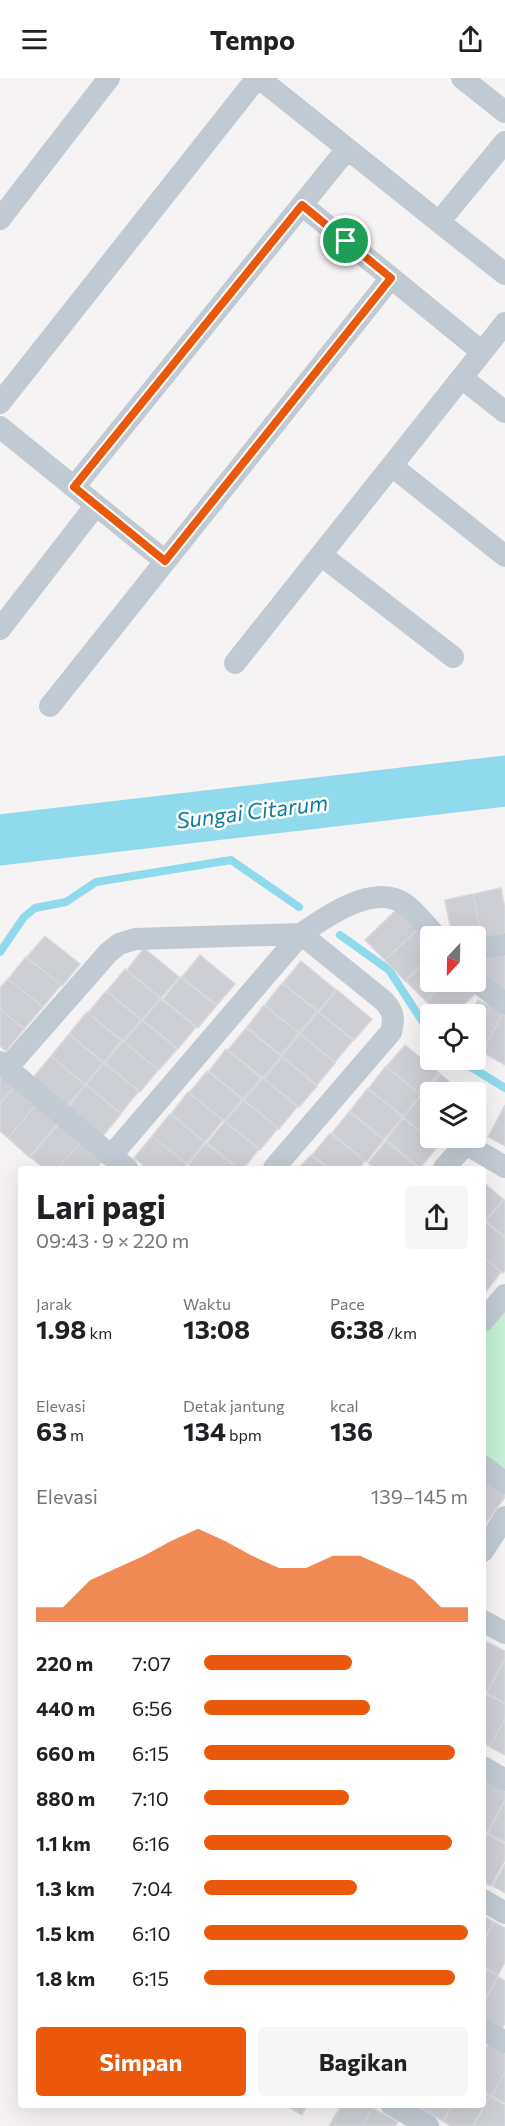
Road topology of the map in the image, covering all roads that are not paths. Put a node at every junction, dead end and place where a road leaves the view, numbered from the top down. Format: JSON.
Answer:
{"nodes":[{"id":1,"x":109,"y":78,"type":"edge"},
{"id":2,"x":258,"y":78,"type":"edge"},
{"id":3,"x":462,"y":78,"type":"edge"},
{"id":4,"x":505,"y":112,"type":"edge"},
{"id":5,"x":505,"y":142,"type":"edge"},
{"id":6,"x":347,"y":148,"type":"junction"},
{"id":7,"x":302,"y":205,"type":"junction"},
{"id":8,"x":0,"y":219,"type":"edge"},
{"id":9,"x":439,"y":222,"type":"junction"},
{"id":10,"x":505,"y":274,"type":"edge"},
{"id":11,"x":391,"y":278,"type":"junction"},
{"id":12,"x":505,"y":323,"type":"edge"},
{"id":13,"x":482,"y":352,"type":"junction"},
{"id":14,"x":462,"y":378,"type":"junction"},
{"id":15,"x":0,"y":403,"type":"edge"},
{"id":16,"x":505,"y":412,"type":"edge"},
{"id":17,"x":4,"y":438,"type":"edge"},
{"id":18,"x":392,"y":466,"type":"junction"},
{"id":19,"x":74,"y":487,"type":"junction"},
{"id":20,"x":96,"y":505,"type":"junction"},
{"id":21,"x":321,"y":555,"type":"junction"},
{"id":22,"x":505,"y":556,"type":"edge"},
{"id":23,"x":165,"y":561,"type":"junction"},
{"id":24,"x":0,"y":629,"type":"edge"},
{"id":25,"x":453,"y":657,"type":"dead end"},
{"id":26,"x":235,"y":663,"type":"dead end"},
{"id":27,"x":50,"y":706,"type":"dead end"},
{"id":28,"x":426,"y":926,"type":"edge"},
{"id":29,"x":301,"y":934,"type":"junction"},
{"id":30,"x":505,"y":944,"type":"edge"},
{"id":31,"x":486,"y":947,"type":"edge"},
{"id":32,"x":486,"y":989,"type":"edge"},
{"id":33,"x":505,"y":1004,"type":"edge"},
{"id":34,"x":4,"y":1065,"type":"edge"},
{"id":35,"x":119,"y":1162,"type":"edge"},
{"id":36,"x":276,"y":1166,"type":"edge"},
{"id":37,"x":446,"y":1166,"type":"edge"},
{"id":38,"x":505,"y":1167,"type":"edge"},
{"id":39,"x":505,"y":1295,"type":"edge"},
{"id":40,"x":486,"y":1317,"type":"edge"},
{"id":41,"x":505,"y":1517,"type":"edge"},
{"id":42,"x":486,"y":1546,"type":"edge"},
{"id":43,"x":486,"y":1623,"type":"edge"},
{"id":44,"x":505,"y":1633,"type":"edge"},
{"id":45,"x":486,"y":1769,"type":"edge"},
{"id":46,"x":505,"y":1780,"type":"edge"},
{"id":47,"x":486,"y":1902,"type":"edge"},
{"id":48,"x":505,"y":1913,"type":"edge"},
{"id":49,"x":486,"y":2031,"type":"edge"},
{"id":50,"x":505,"y":2042,"type":"edge"},
{"id":51,"x":398,"y":2108,"type":"edge"},
{"id":52,"x":428,"y":2126,"type":"edge"}],
"edges":[{"from":1,"to":8,"type":"street"},
{"from":2,"to":6,"type":"street"},
{"from":2,"to":15,"type":"street"},
{"from":3,"to":4,"type":"street"},
{"from":5,"to":9,"type":"street"},
{"from":6,"to":7,"type":"street"},
{"from":6,"to":9,"type":"street"},
{"from":7,"to":11,"type":"street"},
{"from":7,"to":19,"type":"street"},
{"from":9,"to":10,"type":"street"},
{"from":11,"to":13,"type":"street"},
{"from":11,"to":23,"type":"street"},
{"from":12,"to":13,"type":"street"},
{"from":13,"to":14,"type":"street"},
{"from":14,"to":16,"type":"street"},
{"from":14,"to":18,"type":"street"},
{"from":17,"to":19,"type":"street"},
{"from":18,"to":21,"type":"street"},
{"from":18,"to":22,"type":"street"},
{"from":19,"to":20,"type":"street"},
{"from":20,"to":23,"type":"street"},
{"from":20,"to":24,"type":"street"},
{"from":21,"to":25,"type":"street"},
{"from":21,"to":26,"type":"street"},
{"from":23,"to":27,"type":"street"},
{"from":28,"to":29,"type":"street"},
{"from":29,"to":34,"type":"street"},
{"from":29,"to":35,"type":"street"},
{"from":29,"to":36,"type":"street"},
{"from":30,"to":31,"type":"street"},
{"from":32,"to":33,"type":"street"},
{"from":34,"to":35,"type":"street"},
{"from":37,"to":38,"type":"street"},
{"from":39,"to":40,"type":"street"},
{"from":41,"to":42,"type":"street"},
{"from":43,"to":44,"type":"street"},
{"from":45,"to":46,"type":"street"},
{"from":47,"to":48,"type":"street"},
{"from":49,"to":50,"type":"street"},
{"from":51,"to":52,"type":"street"}]}
